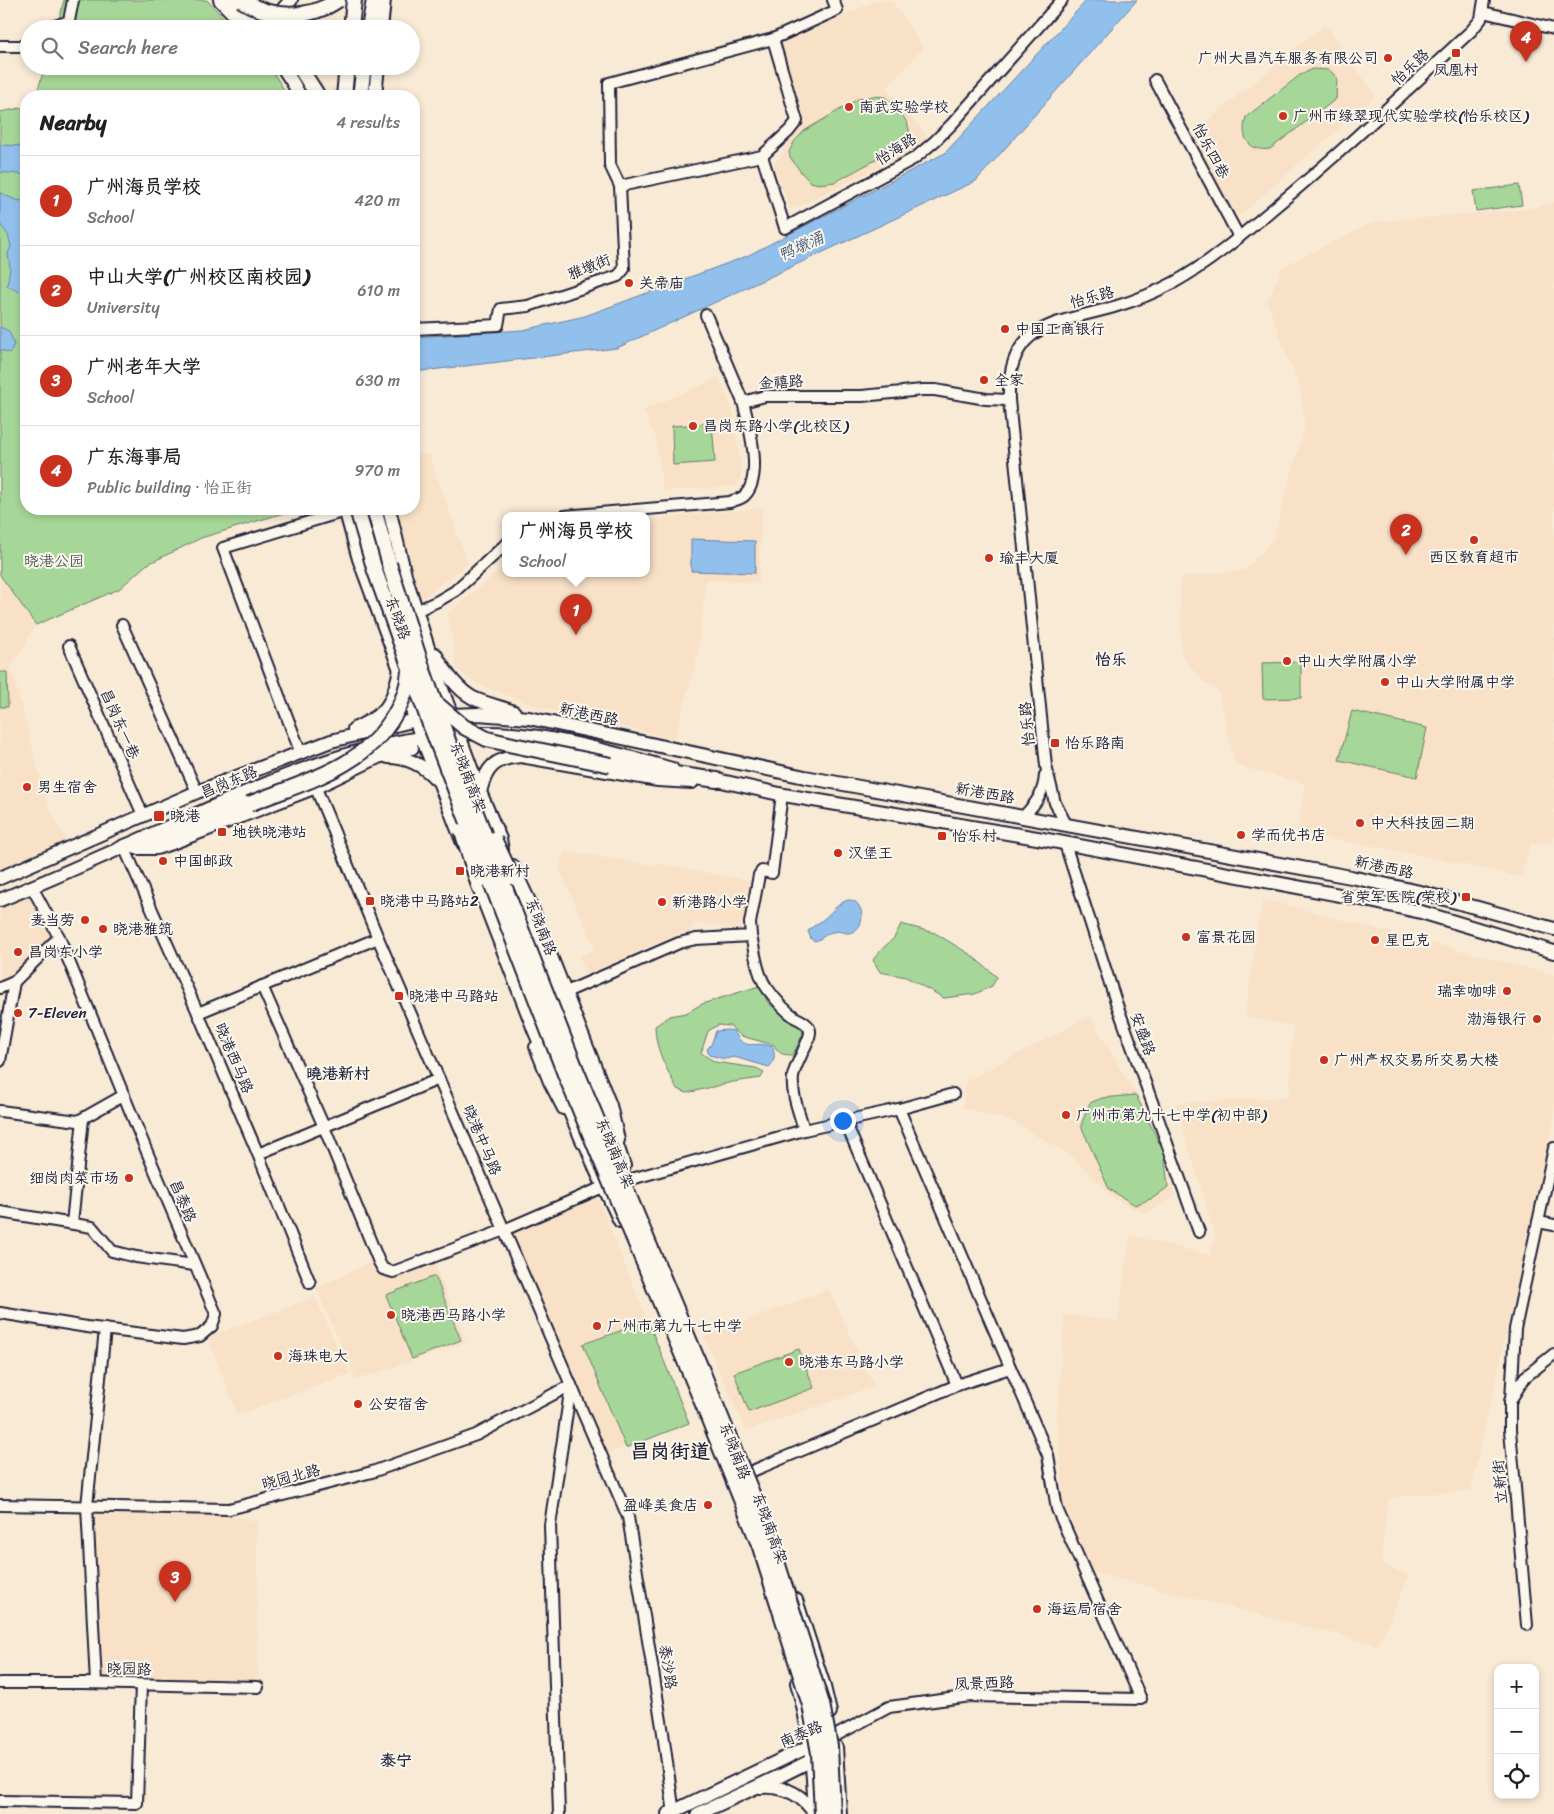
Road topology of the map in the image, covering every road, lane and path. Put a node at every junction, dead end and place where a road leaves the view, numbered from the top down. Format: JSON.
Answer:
{"nodes":[{"id":1,"x":73,"y":0,"type":"edge"},
{"id":2,"x":220,"y":0,"type":"edge"},
{"id":3,"x":231,"y":0,"type":"edge"},
{"id":4,"x":241,"y":0,"type":"edge"},
{"id":5,"x":291,"y":0,"type":"edge"},
{"id":6,"x":338,"y":0,"type":"edge"},
{"id":7,"x":354,"y":0,"type":"edge"},
{"id":8,"x":374,"y":0,"type":"edge"},
{"id":9,"x":384,"y":0,"type":"edge"},
{"id":10,"x":833,"y":0,"type":"edge"},
{"id":11,"x":1062,"y":0,"type":"edge"},
{"id":12,"x":1484,"y":0,"type":"edge"},
{"id":13,"x":1483,"y":12,"type":"junction"},
{"id":14,"x":69,"y":20,"type":"edge"},
{"id":15,"x":239,"y":20,"type":"edge"},
{"id":16,"x":252,"y":20,"type":"edge"},
{"id":17,"x":279,"y":20,"type":"edge"},
{"id":18,"x":351,"y":20,"type":"edge"},
{"id":19,"x":371,"y":20,"type":"edge"},
{"id":20,"x":381,"y":20,"type":"edge"},
{"id":21,"x":382,"y":20,"type":"edge"},
{"id":22,"x":1554,"y":30,"type":"edge"},
{"id":23,"x":773,"y":39,"type":"junction"},
{"id":24,"x":0,"y":46,"type":"edge"},
{"id":25,"x":20,"y":46,"type":"edge"},
{"id":26,"x":288,"y":75,"type":"edge"},
{"id":27,"x":305,"y":75,"type":"edge"},
{"id":28,"x":346,"y":75,"type":"edge"},
{"id":29,"x":363,"y":75,"type":"edge"},
{"id":30,"x":377,"y":75,"type":"edge"},
{"id":31,"x":1156,"y":80,"type":"dead end"},
{"id":32,"x":293,"y":83,"type":"junction"},
{"id":33,"x":297,"y":90,"type":"edge"},
{"id":34,"x":299,"y":90,"type":"edge"},
{"id":35,"x":314,"y":90,"type":"edge"},
{"id":36,"x":345,"y":90,"type":"edge"},
{"id":37,"x":361,"y":90,"type":"edge"},
{"id":38,"x":375,"y":90,"type":"edge"},
{"id":39,"x":762,"y":156,"type":"junction"},
{"id":40,"x":620,"y":186,"type":"junction"},
{"id":41,"x":1239,"y":237,"type":"junction"},
{"id":42,"x":706,"y":315,"type":"dead end"},
{"id":43,"x":420,"y":329,"type":"edge"},
{"id":44,"x":1009,"y":400,"type":"junction"},
{"id":45,"x":743,"y":402,"type":"junction"},
{"id":46,"x":611,"y":512,"type":"edge"},
{"id":47,"x":330,"y":515,"type":"edge"},
{"id":48,"x":350,"y":515,"type":"edge"},
{"id":49,"x":352,"y":515,"type":"edge"},
{"id":50,"x":375,"y":515,"type":"edge"},
{"id":51,"x":389,"y":515,"type":"edge"},
{"id":52,"x":502,"y":548,"type":"edge"},
{"id":53,"x":388,"y":564,"type":"junction"},
{"id":54,"x":416,"y":611,"type":"junction"},
{"id":55,"x":122,"y":625,"type":"dead end"},
{"id":56,"x":423,"y":633,"type":"junction"},
{"id":57,"x":390,"y":644,"type":"junction"},
{"id":58,"x":69,"y":646,"type":"dead end"},
{"id":59,"x":404,"y":653,"type":"junction"},
{"id":60,"x":400,"y":670,"type":"junction"},
{"id":61,"x":490,"y":715,"type":"junction"},
{"id":62,"x":452,"y":717,"type":"junction"},
{"id":63,"x":536,"y":719,"type":"junction"},
{"id":64,"x":413,"y":721,"type":"junction"},
{"id":65,"x":491,"y":733,"type":"junction"},
{"id":66,"x":446,"y":739,"type":"junction"},
{"id":67,"x":330,"y":741,"type":"junction"},
{"id":68,"x":424,"y":741,"type":"junction"},
{"id":69,"x":300,"y":751,"type":"junction"},
{"id":70,"x":378,"y":757,"type":"junction"},
{"id":71,"x":1046,"y":766,"type":"junction"},
{"id":72,"x":308,"y":767,"type":"junction"},
{"id":73,"x":717,"y":780,"type":"junction"},
{"id":74,"x":440,"y":783,"type":"junction"},
{"id":75,"x":316,"y":787,"type":"junction"},
{"id":76,"x":197,"y":792,"type":"junction"},
{"id":77,"x":480,"y":792,"type":"junction"},
{"id":78,"x":782,"y":794,"type":"junction"},
{"id":79,"x":143,"y":815,"type":"junction"},
{"id":80,"x":1024,"y":816,"type":"junction"},
{"id":81,"x":1066,"y":824,"type":"junction"},
{"id":82,"x":457,"y":830,"type":"junction"},
{"id":83,"x":500,"y":839,"type":"junction"},
{"id":84,"x":1065,"y":844,"type":"junction"},
{"id":85,"x":124,"y":846,"type":"junction"},
{"id":86,"x":499,"y":868,"type":"junction"},
{"id":87,"x":481,"y":876,"type":"junction"},
{"id":88,"x":0,"y":878,"type":"edge"},
{"id":89,"x":507,"y":884,"type":"junction"},
{"id":90,"x":32,"y":887,"type":"junction"},
{"id":91,"x":0,"y":900,"type":"edge"},
{"id":92,"x":1554,"y":929,"type":"edge"},
{"id":93,"x":751,"y":936,"type":"junction"},
{"id":94,"x":59,"y":937,"type":"junction"},
{"id":95,"x":378,"y":938,"type":"junction"},
{"id":96,"x":1554,"y":952,"type":"edge"},
{"id":97,"x":14,"y":982,"type":"junction"},
{"id":98,"x":262,"y":986,"type":"junction"},
{"id":99,"x":0,"y":988,"type":"edge"},
{"id":100,"x":566,"y":992,"type":"junction"},
{"id":101,"x":198,"y":1013,"type":"junction"},
{"id":102,"x":0,"y":1060,"type":"edge"},
{"id":103,"x":439,"y":1079,"type":"junction"},
{"id":104,"x":953,"y":1094,"type":"dead end"},
{"id":105,"x":124,"y":1096,"type":"junction"},
{"id":106,"x":898,"y":1109,"type":"junction"},
{"id":107,"x":0,"y":1111,"type":"edge"},
{"id":108,"x":83,"y":1119,"type":"junction"},
{"id":109,"x":845,"y":1121,"type":"junction"},
{"id":110,"x":324,"y":1127,"type":"junction"},
{"id":111,"x":804,"y":1130,"type":"junction"},
{"id":112,"x":584,"y":1142,"type":"junction"},
{"id":113,"x":1554,"y":1148,"type":"edge"},
{"id":114,"x":258,"y":1154,"type":"junction"},
{"id":115,"x":622,"y":1166,"type":"junction"},
{"id":116,"x":628,"y":1180,"type":"junction"},
{"id":117,"x":603,"y":1187,"type":"junction"},
{"id":118,"x":0,"y":1212,"type":"edge"},
{"id":119,"x":1538,"y":1222,"type":"junction"},
{"id":120,"x":72,"y":1223,"type":"junction"},
{"id":121,"x":1554,"y":1225,"type":"edge"},
{"id":122,"x":504,"y":1230,"type":"junction"},
{"id":123,"x":1199,"y":1232,"type":"dead end"},
{"id":124,"x":194,"y":1265,"type":"junction"},
{"id":125,"x":310,"y":1283,"type":"dead end"},
{"id":126,"x":0,"y":1313,"type":"edge"},
{"id":127,"x":105,"y":1329,"type":"junction"},
{"id":128,"x":1554,"y":1354,"type":"edge"},
{"id":129,"x":1010,"y":1368,"type":"junction"},
{"id":130,"x":571,"y":1385,"type":"junction"},
{"id":131,"x":957,"y":1385,"type":"junction"},
{"id":132,"x":1510,"y":1401,"type":"junction"},
{"id":133,"x":750,"y":1472,"type":"junction"},
{"id":134,"x":0,"y":1505,"type":"edge"},
{"id":135,"x":87,"y":1506,"type":"junction"},
{"id":136,"x":630,"y":1525,"type":"joint"},
{"id":137,"x":1527,"y":1625,"type":"dead end"},
{"id":138,"x":0,"y":1683,"type":"edge"},
{"id":139,"x":96,"y":1683,"type":"junction"},
{"id":140,"x":142,"y":1684,"type":"junction"},
{"id":141,"x":258,"y":1687,"type":"dead end"},
{"id":142,"x":835,"y":1736,"type":"junction"},
{"id":143,"x":810,"y":1745,"type":"junction"},
{"id":144,"x":812,"y":1760,"type":"junction"},
{"id":145,"x":755,"y":1788,"type":"junction"},
{"id":146,"x":0,"y":1801,"type":"edge"},
{"id":147,"x":672,"y":1813,"type":"edge"},
{"id":148,"x":559,"y":1814,"type":"edge"},
{"id":149,"x":698,"y":1814,"type":"edge"},
{"id":150,"x":814,"y":1814,"type":"edge"},
{"id":151,"x":822,"y":1814,"type":"edge"},
{"id":152,"x":833,"y":1814,"type":"edge"},
{"id":153,"x":840,"y":1814,"type":"edge"}],
"edges":[{"from":1,"to":14,"type":"street"},
{"from":2,"to":15,"type":"main road"},
{"from":3,"to":16,"type":"highway"},
{"from":4,"to":6,"type":"highway","bridge":true},
{"from":5,"to":17,"type":"main road"},
{"from":7,"to":18,"type":"highway"},
{"from":8,"to":19,"type":"highway"},
{"from":8,"to":20,"type":"main road"},
{"from":9,"to":21,"type":"main road"},
{"from":10,"to":23,"type":"street"},
{"from":11,"to":39,"type":"street","name":"怡海路"},
{"from":12,"to":13,"type":"street","name":"怡乐路"},
{"from":13,"to":22,"type":"street"},
{"from":13,"to":41,"type":"street","name":"怡乐路"},
{"from":23,"to":39,"type":"street"},
{"from":23,"to":40,"type":"street"},
{"from":24,"to":25,"type":"street"},
{"from":26,"to":32,"type":"main road"},
{"from":27,"to":35,"type":"highway"},
{"from":28,"to":36,"type":"highway"},
{"from":29,"to":37,"type":"highway"},
{"from":30,"to":38,"type":"main road"},
{"from":31,"to":41,"type":"street","name":"怡乐四巷"},
{"from":32,"to":33,"type":"main road"},
{"from":32,"to":34,"type":"main road"},
{"from":39,"to":40,"type":"street"},
{"from":40,"to":43,"type":"street","name":"雅墩街"},
{"from":41,"to":44,"type":"street","name":"怡乐路"},
{"from":42,"to":45,"type":"street"},
{"from":44,"to":45,"type":"street","name":"金禧路"},
{"from":44,"to":71,"type":"street","name":"怡乐路"},
{"from":45,"to":46,"type":"street","name":"金禧路"},
{"from":47,"to":69,"type":"street"},
{"from":48,"to":57,"type":"main road","name":"东晓路"},
{"from":49,"to":59,"type":"highway","name":"东晓南高架","bridge":true},
{"from":50,"to":53,"type":"highway","name":"东晓南高架"},
{"from":51,"to":54,"type":"main road","name":"东晓路"},
{"from":52,"to":54,"type":"street"},
{"from":53,"to":66,"type":"highway","name":"东晓南高架","bridge":true},
{"from":53,"to":85,"type":"highway","bridge":true},
{"from":54,"to":56,"type":"main road","name":"东晓路"},
{"from":55,"to":76,"type":"street"},
{"from":56,"to":57,"type":"street"},
{"from":56,"to":62,"type":"main road","name":"东晓路"},
{"from":56,"to":63,"type":"main road"},
{"from":57,"to":60,"type":"main road","name":"东晓路"},
{"from":58,"to":79,"type":"street","name":"昌岗东一巷"},
{"from":59,"to":66,"type":"highway","name":"东晓南高架","bridge":true},
{"from":59,"to":73,"type":"highway","bridge":true},
{"from":60,"to":64,"type":"main road","name":"东晓路"},
{"from":60,"to":67,"type":"main road"},
{"from":61,"to":62,"type":"main road","name":"新港西路"},
{"from":61,"to":63,"type":"main road","name":"新港西路"},
{"from":61,"to":65,"type":"main road"},
{"from":62,"to":64,"type":"main road","name":"新港西路"},
{"from":62,"to":66,"type":"main road","name":"东晓路"},
{"from":62,"to":66,"type":"main road"},
{"from":63,"to":80,"type":"main road","name":"新港西路"},
{"from":64,"to":66,"type":"main road"},
{"from":64,"to":67,"type":"main road","name":"昌岗东路"},
{"from":64,"to":68,"type":"main road","name":"东晓路"},
{"from":65,"to":66,"type":"main road"},
{"from":65,"to":73,"type":"main road"},
{"from":66,"to":68,"type":"main road"},
{"from":66,"to":77,"type":"main road","name":"东晓南路"},
{"from":66,"to":86,"type":"main road","name":"东晓南路"},
{"from":66,"to":112,"type":"highway","bridge":true},
{"from":66,"to":115,"type":"highway","bridge":true},
{"from":66,"to":151,"type":"highway","name":"东晓南高架","bridge":true},
{"from":66,"to":152,"type":"highway","name":"东晓南高架","bridge":true},
{"from":67,"to":69,"type":"main road","name":"昌岗东路"},
{"from":68,"to":70,"type":"main road"},
{"from":68,"to":72,"type":"main road","name":"昌岗东路"},
{"from":68,"to":74,"type":"main road","name":"东晓南路"},
{"from":69,"to":76,"type":"main road","name":"昌岗东路"},
{"from":70,"to":72,"type":"main road"},
{"from":70,"to":74,"type":"main road"},
{"from":70,"to":75,"type":"main road"},
{"from":71,"to":80,"type":"street"},
{"from":71,"to":81,"type":"street"},
{"from":72,"to":75,"type":"street","name":"晓港中马路"},
{"from":72,"to":85,"type":"main road","name":"昌岗东路"},
{"from":73,"to":77,"type":"main road"},
{"from":73,"to":78,"type":"main road"},
{"from":74,"to":82,"type":"main road","name":"东晓南路"},
{"from":75,"to":85,"type":"main road"},
{"from":75,"to":95,"type":"street","name":"晓港中马路"},
{"from":76,"to":79,"type":"main road","name":"昌岗东路"},
{"from":77,"to":83,"type":"main road","name":"东晓南路"},
{"from":78,"to":84,"type":"main road"},
{"from":78,"to":93,"type":"street"},
{"from":79,"to":88,"type":"main road","name":"昌岗东路"},
{"from":80,"to":81,"type":"main road","name":"新港西路"},
{"from":81,"to":92,"type":"main road","name":"新港西路"},
{"from":82,"to":87,"type":"main road","name":"东晓南路"},
{"from":82,"to":112,"type":"street","name":"东晓南路"},
{"from":83,"to":89,"type":"main road"},
{"from":83,"to":100,"type":"street","name":"东晓南路"},
{"from":84,"to":96,"type":"main road"},
{"from":84,"to":123,"type":"street","name":"安盛路"},
{"from":85,"to":90,"type":"main road","name":"昌岗东路"},
{"from":85,"to":101,"type":"street","name":"晓港西马路"},
{"from":86,"to":87,"type":"street"},
{"from":86,"to":89,"type":"main road","name":"东晓南路"},
{"from":87,"to":112,"type":"main road","name":"东晓南路"},
{"from":89,"to":115,"type":"main road","name":"东晓南路"},
{"from":90,"to":91,"type":"main road","name":"昌岗东路"},
{"from":90,"to":94,"type":"street","name":"昌泰路"},
{"from":93,"to":100,"type":"street"},
{"from":93,"to":111,"type":"street"},
{"from":94,"to":97,"type":"street"},
{"from":94,"to":105,"type":"street","name":"昌泰路"},
{"from":95,"to":98,"type":"street"},
{"from":95,"to":103,"type":"street","name":"晓港中马路"},
{"from":97,"to":99,"type":"street"},
{"from":97,"to":102,"type":"street"},
{"from":98,"to":101,"type":"street"},
{"from":98,"to":110,"type":"street"},
{"from":100,"to":115,"type":"street","name":"东晓南路"},
{"from":101,"to":114,"type":"street","name":"晓港西马路"},
{"from":103,"to":110,"type":"street"},
{"from":103,"to":122,"type":"street","name":"晓港中马路"},
{"from":104,"to":106,"type":"street"},
{"from":105,"to":108,"type":"street"},
{"from":105,"to":124,"type":"street","name":"昌泰路"},
{"from":106,"to":109,"type":"street"},
{"from":106,"to":129,"type":"street"},
{"from":107,"to":108,"type":"street"},
{"from":108,"to":120,"type":"street"},
{"from":109,"to":111,"type":"street"},
{"from":109,"to":131,"type":"street"},
{"from":110,"to":114,"type":"street"},
{"from":110,"to":122,"type":"street"},
{"from":111,"to":116,"type":"street"},
{"from":112,"to":117,"type":"main road","name":"东晓南路"},
{"from":113,"to":119,"type":"street","name":"立新街"},
{"from":114,"to":125,"type":"street","name":"晓港西马路"},
{"from":115,"to":116,"type":"main road","name":"东晓南路"},
{"from":116,"to":133,"type":"main road","name":"东晓南路"},
{"from":117,"to":122,"type":"street"},
{"from":117,"to":143,"type":"main road","name":"东晓南路"},
{"from":118,"to":120,"type":"street"},
{"from":119,"to":121,"type":"street"},
{"from":119,"to":132,"type":"street","name":"立新街"},
{"from":120,"to":124,"type":"street"},
{"from":122,"to":130,"type":"street","name":"晓港中马路"},
{"from":124,"to":127,"type":"street","name":"昌泰路"},
{"from":126,"to":127,"type":"street","name":"昌泰路"},
{"from":127,"to":135,"type":"street"},
{"from":128,"to":132,"type":"street"},
{"from":129,"to":131,"type":"street"},
{"from":129,"to":142,"type":"street","name":"凤景西路"},
{"from":130,"to":135,"type":"street","name":"晓园北路"},
{"from":130,"to":136,"type":"street","name":"晓港中马路"},
{"from":130,"to":148,"type":"street"},
{"from":131,"to":133,"type":"street"},
{"from":132,"to":137,"type":"street","name":"立新街"},
{"from":133,"to":142,"type":"main road","name":"东晓南路"},
{"from":134,"to":135,"type":"street","name":"晓园北路"},
{"from":135,"to":139,"type":"street"},
{"from":136,"to":147,"type":"street","name":"泰沙路"},
{"from":138,"to":139,"type":"street","name":"晓园路"},
{"from":139,"to":140,"type":"street","name":"晓园路"},
{"from":140,"to":141,"type":"street","name":"晓园路"},
{"from":140,"to":146,"type":"street"},
{"from":142,"to":143,"type":"main road","name":"南泰路"},
{"from":142,"to":144,"type":"main road","name":"南泰路"},
{"from":142,"to":153,"type":"main road","name":"东晓南路"},
{"from":143,"to":144,"type":"main road","name":"东晓南路"},
{"from":143,"to":147,"type":"main road","name":"南泰路"},
{"from":144,"to":145,"type":"main road","name":"南泰路"},
{"from":144,"to":150,"type":"main road","name":"东晓南路"},
{"from":145,"to":149,"type":"main road","name":"南泰路"},
{"from":145,"to":150,"type":"main road"}]}
